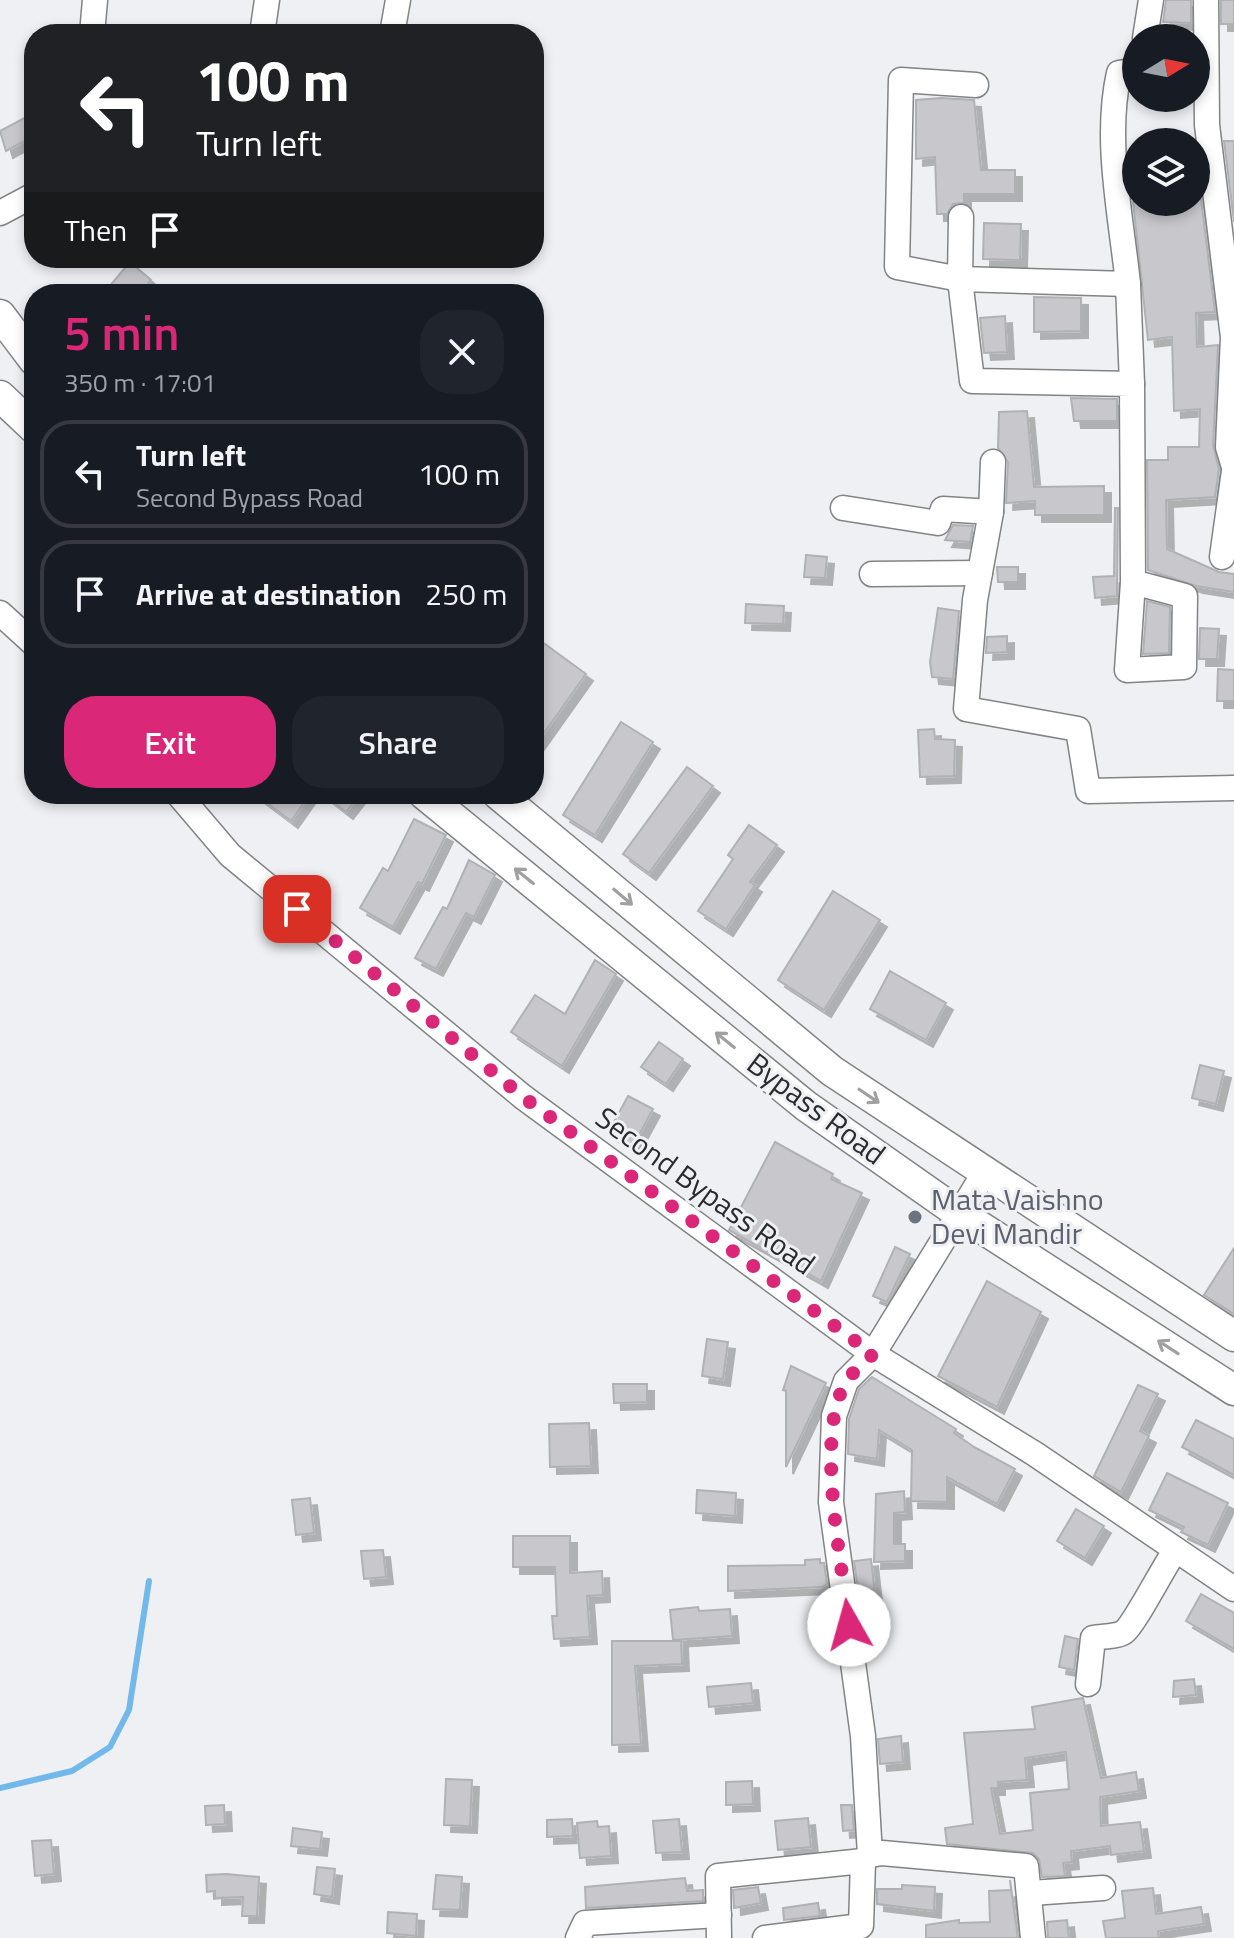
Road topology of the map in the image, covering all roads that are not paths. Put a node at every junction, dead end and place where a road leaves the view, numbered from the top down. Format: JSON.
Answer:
{"nodes":[{"id":1,"x":95,"y":0,"type":"edge"},
{"id":2,"x":267,"y":0,"type":"edge"},
{"id":3,"x":398,"y":0,"type":"edge"},
{"id":4,"x":1151,"y":0,"type":"edge"},
{"id":5,"x":1206,"y":0,"type":"edge"},
{"id":6,"x":93,"y":24,"type":"edge"},
{"id":7,"x":263,"y":24,"type":"edge"},
{"id":8,"x":394,"y":24,"type":"edge"},
{"id":9,"x":1147,"y":24,"type":"edge"},
{"id":10,"x":1122,"y":72,"type":"edge"},
{"id":11,"x":976,"y":85,"type":"dead end"},
{"id":12,"x":24,"y":200,"type":"edge"},
{"id":13,"x":0,"y":213,"type":"edge"},
{"id":14,"x":961,"y":217,"type":"dead end"},
{"id":15,"x":960,"y":279,"type":"junction"},
{"id":16,"x":1128,"y":284,"type":"junction"},
{"id":17,"x":0,"y":315,"type":"edge"},
{"id":18,"x":24,"y":347,"type":"edge"},
{"id":19,"x":1132,"y":384,"type":"junction"},
{"id":20,"x":0,"y":396,"type":"edge"},
{"id":21,"x":24,"y":419,"type":"edge"},
{"id":22,"x":993,"y":462,"type":"dead end"},
{"id":23,"x":1234,"y":469,"type":"edge"},
{"id":24,"x":843,"y":508,"type":"dead end"},
{"id":25,"x":991,"y":512,"type":"junction"},
{"id":26,"x":1222,"y":557,"type":"dead end"},
{"id":27,"x":980,"y":573,"type":"junction"},
{"id":28,"x":872,"y":574,"type":"dead end"},
{"id":29,"x":1133,"y":582,"type":"dead end"},
{"id":30,"x":0,"y":613,"type":"edge"},
{"id":31,"x":24,"y":635,"type":"edge"},
{"id":32,"x":1234,"y":788,"type":"edge"},
{"id":33,"x":187,"y":804,"type":"edge"},
{"id":34,"x":436,"y":804,"type":"edge"},
{"id":35,"x":510,"y":804,"type":"edge"},
{"id":36,"x":832,"y":1071,"type":"junction"},
{"id":37,"x":806,"y":1106,"type":"junction"},
{"id":38,"x":985,"y":1172,"type":"junction"},
{"id":39,"x":957,"y":1212,"type":"junction"},
{"id":40,"x":1234,"y":1336,"type":"edge"},
{"id":41,"x":873,"y":1354,"type":"junction"},
{"id":42,"x":1234,"y":1390,"type":"edge"},
{"id":43,"x":1175,"y":1551,"type":"junction"},
{"id":44,"x":1234,"y":1589,"type":"edge"},
{"id":45,"x":1088,"y":1684,"type":"dead end"},
{"id":46,"x":866,"y":1858,"type":"junction"},
{"id":47,"x":1103,"y":1888,"type":"dead end"},
{"id":48,"x":1031,"y":1893,"type":"junction"},
{"id":49,"x":719,"y":1927,"type":"edge"},
{"id":50,"x":794,"y":1936,"type":"edge"},
{"id":51,"x":578,"y":1938,"type":"edge"},
{"id":52,"x":765,"y":1938,"type":"edge"},
{"id":53,"x":1033,"y":1938,"type":"edge"}],
"edges":[{"from":1,"to":6,"type":"street"},
{"from":2,"to":7,"type":"street"},
{"from":3,"to":8,"type":"street"},
{"from":4,"to":9,"type":"street"},
{"from":5,"to":23,"type":"street"},
{"from":10,"to":16,"type":"street"},
{"from":11,"to":15,"type":"street"},
{"from":12,"to":13,"type":"street"},
{"from":14,"to":15,"type":"street"},
{"from":15,"to":16,"type":"street"},
{"from":15,"to":19,"type":"street"},
{"from":16,"to":19,"type":"street"},
{"from":17,"to":18,"type":"main road"},
{"from":19,"to":29,"type":"street"},
{"from":20,"to":21,"type":"main road"},
{"from":22,"to":25,"type":"street"},
{"from":23,"to":26,"type":"street"},
{"from":24,"to":25,"type":"street"},
{"from":25,"to":27,"type":"street"},
{"from":27,"to":28,"type":"street"},
{"from":27,"to":32,"type":"street"},
{"from":30,"to":31,"type":"street"},
{"from":33,"to":41,"type":"street","name":"Second Bypass Road"},
{"from":37,"to":34,"type":"main road","name":"Bypass Road","one_way":true},
{"from":35,"to":36,"type":"main road","name":"Bypass Road","one_way":true},
{"from":36,"to":37,"type":"main road"},
{"from":36,"to":38,"type":"main road","name":"Bypass Road","one_way":true},
{"from":37,"to":39,"type":"main road","name":"Bypass Road"},
{"from":38,"to":39,"type":"street"},
{"from":38,"to":40,"type":"main road","name":"Bypass Road"},
{"from":39,"to":41,"type":"street"},
{"from":42,"to":39,"type":"main road","name":"Bypass Road","one_way":true},
{"from":41,"to":43,"type":"street","name":"Second Bypass Road"},
{"from":41,"to":46,"type":"street"},
{"from":43,"to":44,"type":"street","name":"Second Bypass Road"},
{"from":43,"to":45,"type":"street"},
{"from":46,"to":48,"type":"street"},
{"from":46,"to":49,"type":"street"},
{"from":46,"to":50,"type":"street"},
{"from":47,"to":48,"type":"street"},
{"from":48,"to":53,"type":"street"},
{"from":49,"to":51,"type":"street"},
{"from":50,"to":52,"type":"street"}]}
